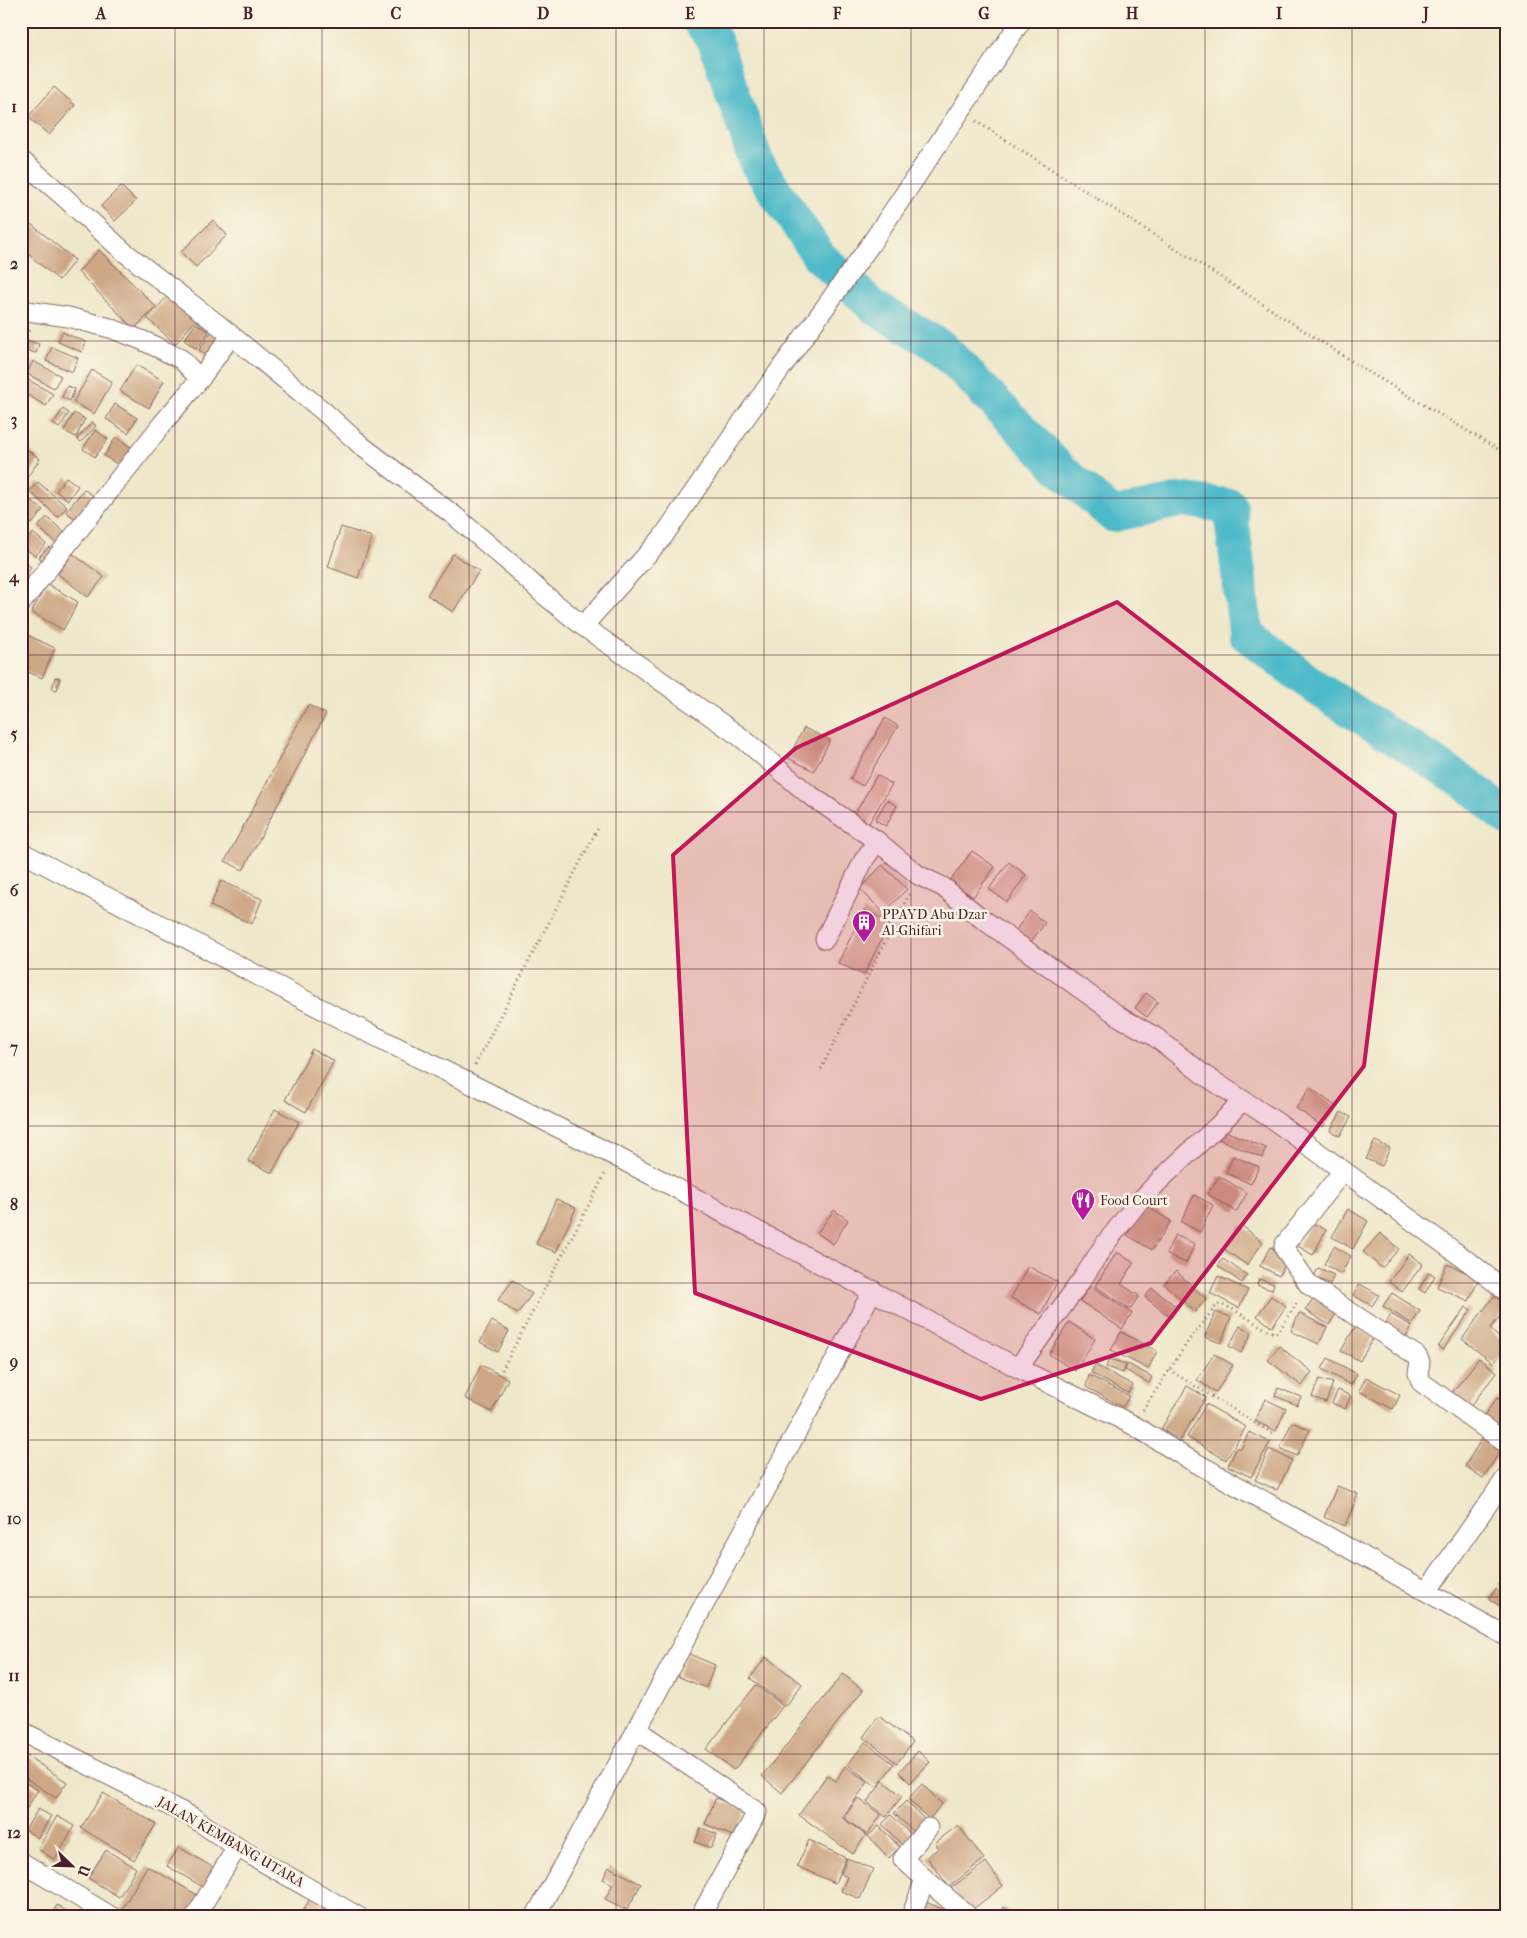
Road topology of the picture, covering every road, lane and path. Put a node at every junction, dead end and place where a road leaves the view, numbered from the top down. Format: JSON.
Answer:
{"nodes":[{"id":1,"x":1021,"y":21,"type":"edge"},
{"id":2,"x":960,"y":112,"type":"junction"},
{"id":3,"x":21,"y":160,"type":"edge"},
{"id":4,"x":21,"y":310,"type":"edge"},
{"id":5,"x":231,"y":336,"type":"junction"},
{"id":6,"x":200,"y":379,"type":"junction"},
{"id":7,"x":1506,"y":454,"type":"edge"},
{"id":8,"x":21,"y":603,"type":"edge"},
{"id":9,"x":583,"y":626,"type":"junction"},
{"id":10,"x":599,"y":826,"type":"dead end"},
{"id":11,"x":877,"y":841,"type":"junction"},
{"id":12,"x":21,"y":852,"type":"edge"},
{"id":13,"x":918,"y":876,"type":"junction"},
{"id":14,"x":825,"y":938,"type":"dead end"},
{"id":15,"x":821,"y":1069,"type":"dead end"},
{"id":16,"x":466,"y":1082,"type":"junction"},
{"id":17,"x":1242,"y":1101,"type":"junction"},
{"id":18,"x":615,"y":1156,"type":"junction"},
{"id":19,"x":1341,"y":1174,"type":"junction"},
{"id":20,"x":1309,"y":1284,"type":"junction"},
{"id":21,"x":873,"y":1290,"type":"junction"},
{"id":22,"x":1506,"y":1290,"type":"edge"},
{"id":23,"x":1018,"y":1368,"type":"junction"},
{"id":24,"x":502,"y":1370,"type":"dead end"},
{"id":25,"x":1169,"y":1370,"type":"junction"},
{"id":26,"x":1133,"y":1425,"type":"junction"},
{"id":27,"x":1275,"y":1435,"type":"dead end"},
{"id":28,"x":1506,"y":1443,"type":"edge"},
{"id":29,"x":1506,"y":1478,"type":"edge"},
{"id":30,"x":1427,"y":1591,"type":"junction"},
{"id":31,"x":1506,"y":1636,"type":"edge"},
{"id":32,"x":637,"y":1730,"type":"junction"},
{"id":33,"x":21,"y":1731,"type":"edge"},
{"id":34,"x":928,"y":1828,"type":"dead end"},
{"id":35,"x":237,"y":1847,"type":"junction"},
{"id":36,"x":21,"y":1862,"type":"edge"},
{"id":37,"x":925,"y":1879,"type":"junction"},
{"id":38,"x":332,"y":1910,"type":"edge"},
{"id":39,"x":966,"y":1914,"type":"dead end"},
{"id":40,"x":112,"y":1917,"type":"edge"},
{"id":41,"x":195,"y":1917,"type":"edge"},
{"id":42,"x":359,"y":1917,"type":"edge"},
{"id":43,"x":535,"y":1917,"type":"edge"},
{"id":44,"x":700,"y":1917,"type":"edge"},
{"id":45,"x":911,"y":1917,"type":"edge"}],
"edges":[{"from":1,"to":2,"type":"street"},
{"from":2,"to":7,"type":"path"},
{"from":2,"to":9,"type":"street"},
{"from":3,"to":5,"type":"street"},
{"from":4,"to":6,"type":"street"},
{"from":5,"to":6,"type":"street"},
{"from":5,"to":9,"type":"street"},
{"from":6,"to":8,"type":"street"},
{"from":9,"to":11,"type":"street"},
{"from":10,"to":16,"type":"path"},
{"from":11,"to":13,"type":"street"},
{"from":11,"to":14,"type":"street"},
{"from":12,"to":16,"type":"street"},
{"from":13,"to":15,"type":"path"},
{"from":13,"to":17,"type":"street"},
{"from":16,"to":18,"type":"street"},
{"from":17,"to":19,"type":"street"},
{"from":17,"to":23,"type":"street"},
{"from":18,"to":21,"type":"street"},
{"from":18,"to":24,"type":"path"},
{"from":19,"to":20,"type":"street"},
{"from":19,"to":22,"type":"street"},
{"from":20,"to":25,"type":"path"},
{"from":20,"to":28,"type":"street"},
{"from":21,"to":23,"type":"street"},
{"from":21,"to":32,"type":"street"},
{"from":23,"to":26,"type":"street"},
{"from":25,"to":26,"type":"path"},
{"from":25,"to":27,"type":"path"},
{"from":26,"to":30,"type":"street"},
{"from":29,"to":30,"type":"street"},
{"from":30,"to":31,"type":"street"},
{"from":32,"to":43,"type":"street"},
{"from":32,"to":44,"type":"street"},
{"from":33,"to":35,"type":"street","name":"JALAN KEMBANG UTARA"},
{"from":34,"to":37,"type":"street"},
{"from":35,"to":38,"type":"street","name":"JALAN KEMBANG UTARA"},
{"from":35,"to":41,"type":"street"},
{"from":36,"to":40,"type":"street"},
{"from":37,"to":39,"type":"street"},
{"from":37,"to":45,"type":"street"},
{"from":38,"to":42,"type":"street","name":"JALAN KEMBANG UTARA"}]}
